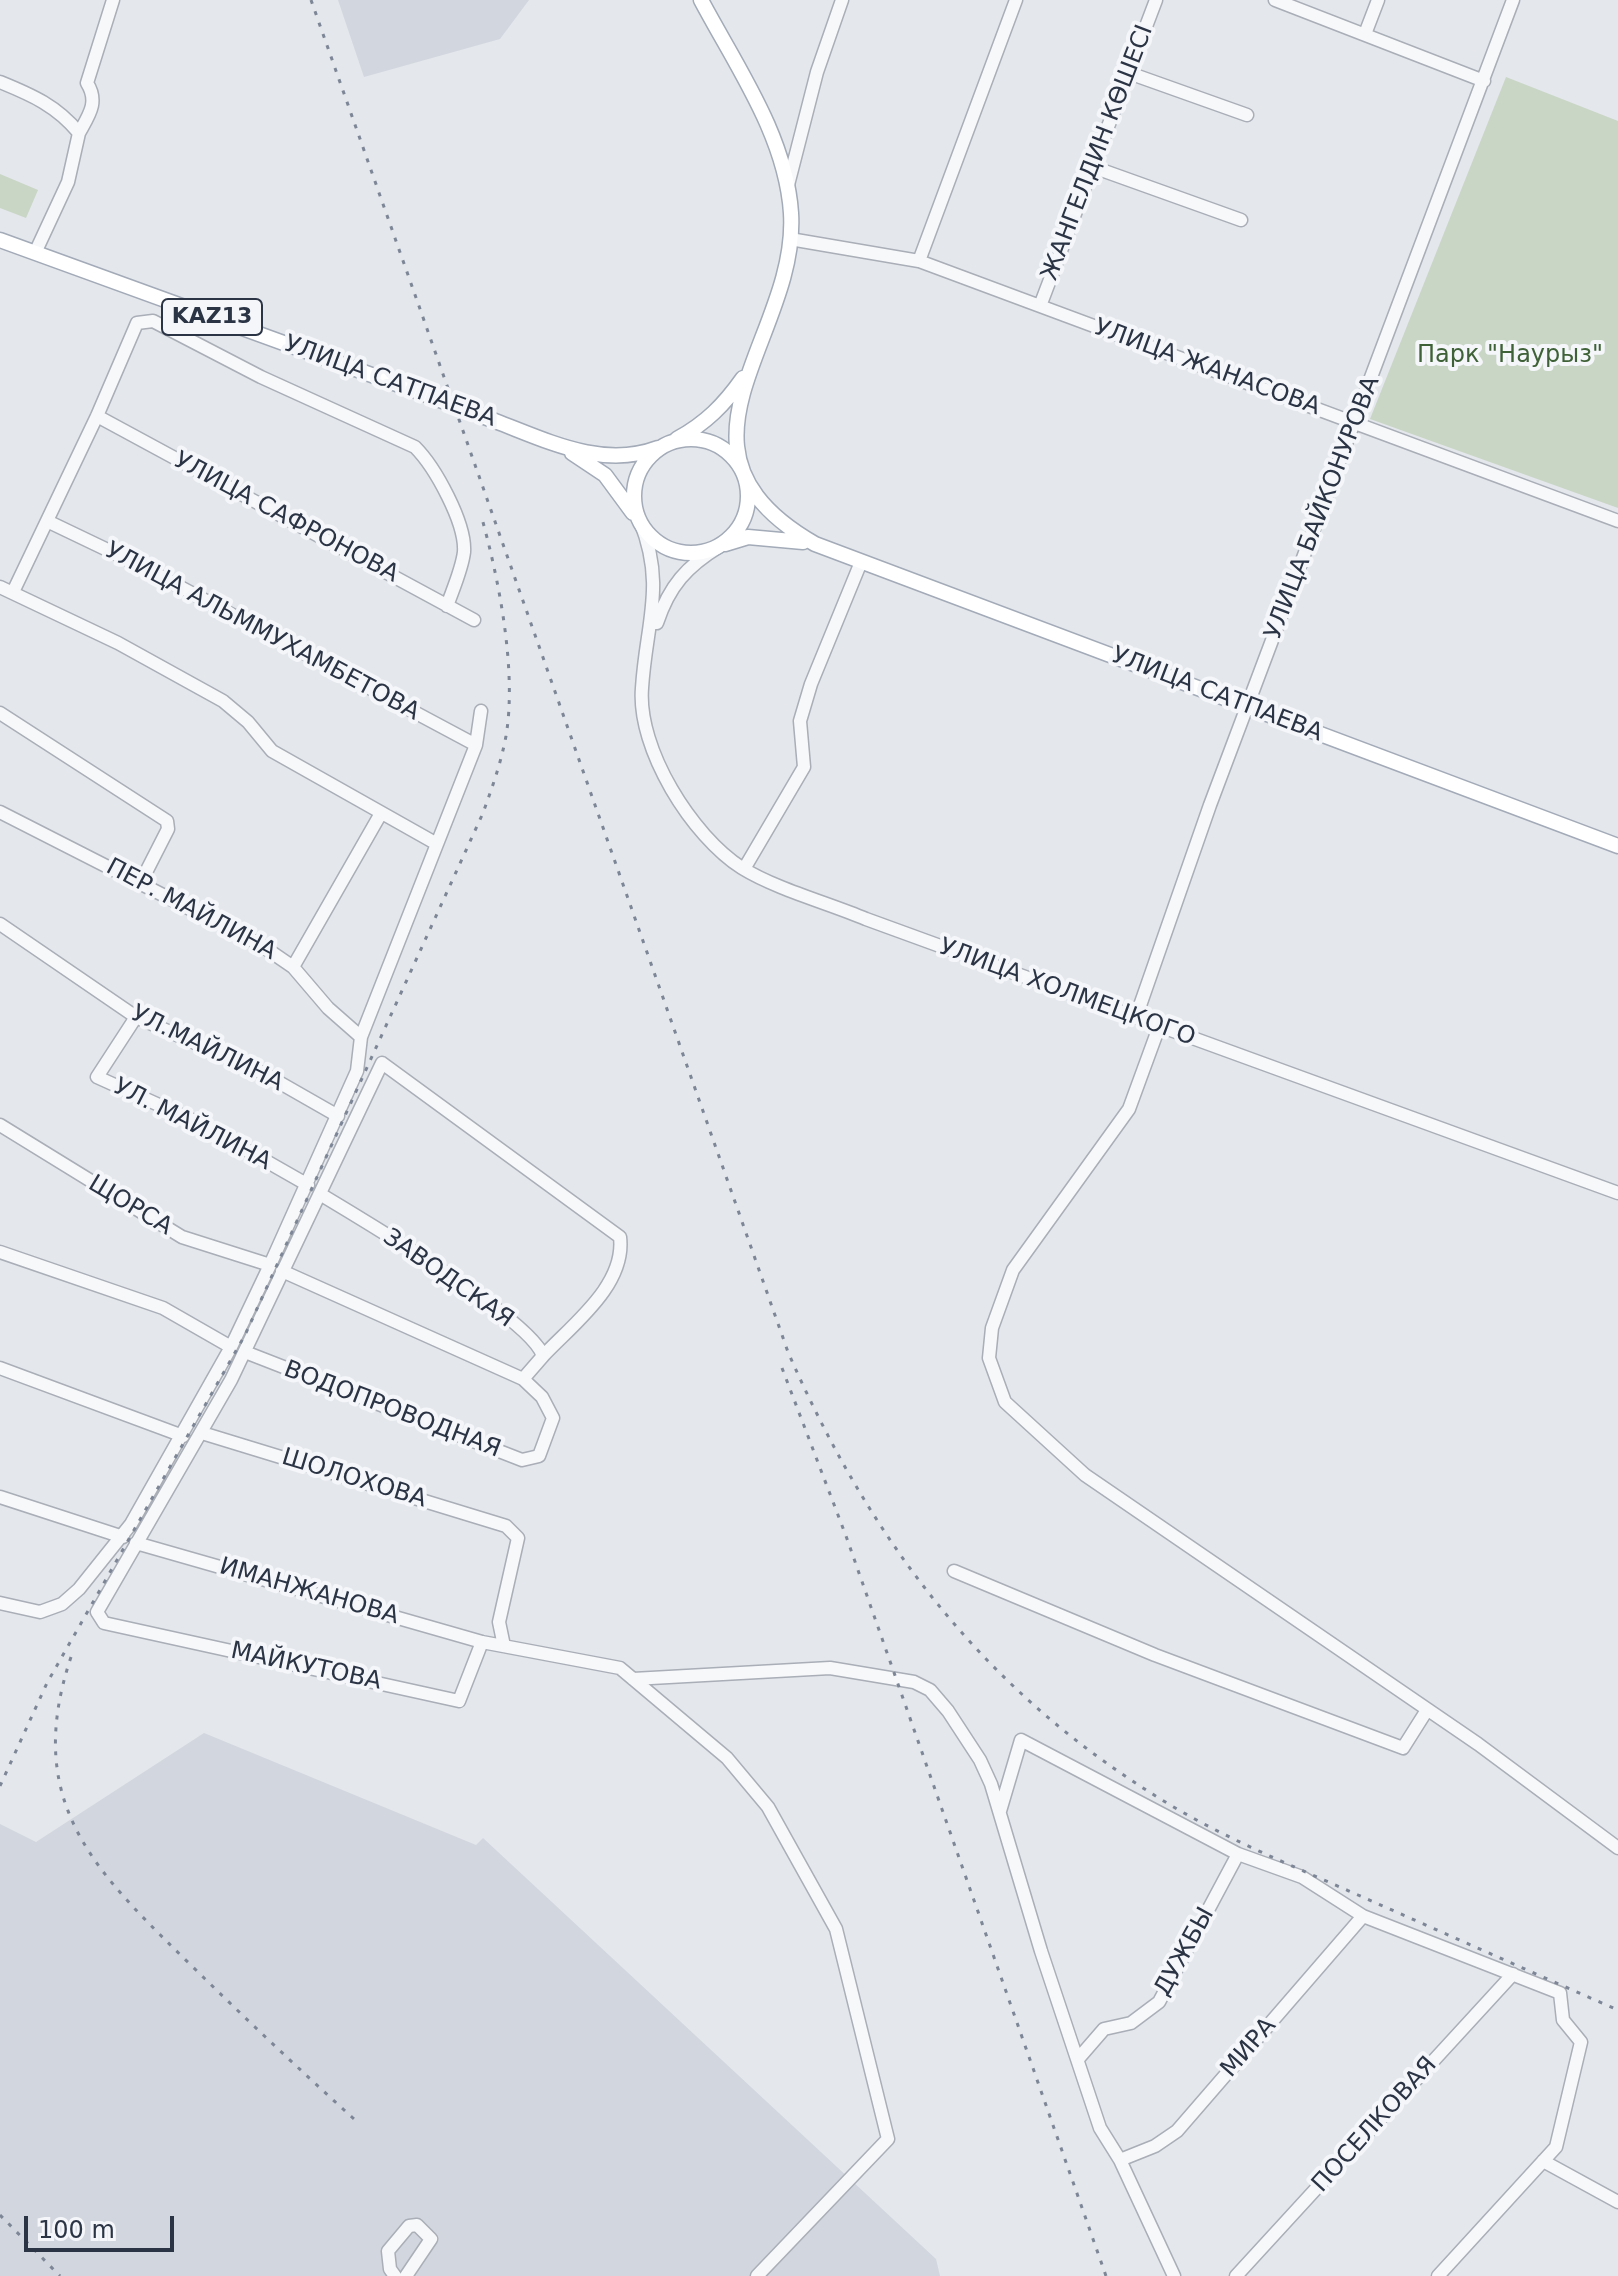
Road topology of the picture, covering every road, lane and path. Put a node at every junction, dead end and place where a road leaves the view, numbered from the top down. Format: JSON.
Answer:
{"nodes":[{"id":1,"x":113,"y":0,"type":"edge"},
{"id":2,"x":701,"y":0,"type":"edge"},
{"id":3,"x":842,"y":0,"type":"edge"},
{"id":4,"x":1016,"y":0,"type":"edge"},
{"id":5,"x":1156,"y":0,"type":"edge"},
{"id":6,"x":1275,"y":0,"type":"edge"},
{"id":7,"x":1378,"y":0,"type":"edge"},
{"id":8,"x":1513,"y":0,"type":"edge"},
{"id":9,"x":1365,"y":34,"type":"junction"},
{"id":10,"x":1129,"y":73,"type":"junction"},
{"id":11,"x":1484,"y":81,"type":"junction"},
{"id":12,"x":0,"y":82,"type":"edge"},
{"id":13,"x":1247,"y":115,"type":"dead end"},
{"id":14,"x":79,"y":133,"type":"junction"},
{"id":15,"x":1093,"y":167,"type":"junction"},
{"id":16,"x":787,"y":187,"type":"junction"},
{"id":17,"x":1241,"y":220,"type":"dead end"},
{"id":18,"x":790,"y":239,"type":"junction"},
{"id":19,"x":0,"y":240,"type":"edge"},
{"id":20,"x":35,"y":253,"type":"junction"},
{"id":21,"x":919,"y":261,"type":"junction"},
{"id":22,"x":1040,"y":306,"type":"junction"},
{"id":23,"x":747,"y":371,"type":"junction"},
{"id":24,"x":97,"y":416,"type":"junction"},
{"id":25,"x":1356,"y":423,"type":"junction"},
{"id":26,"x":554,"y":443,"type":"junction"},
{"id":27,"x":671,"y":443,"type":"junction"},
{"id":28,"x":744,"y":475,"type":"junction"},
{"id":29,"x":47,"y":521,"type":"junction"},
{"id":30,"x":640,"y":521,"type":"junction"},
{"id":31,"x":1618,"y":521,"type":"edge"},
{"id":32,"x":815,"y":544,"type":"junction"},
{"id":33,"x":720,"y":546,"type":"junction"},
{"id":34,"x":861,"y":562,"type":"junction"},
{"id":35,"x":6,"y":589,"type":"edge"},
{"id":36,"x":447,"y":606,"type":"junction"},
{"id":37,"x":474,"y":620,"type":"dead end"},
{"id":38,"x":645,"y":664,"type":"junction"},
{"id":39,"x":1248,"y":707,"type":"junction"},
{"id":40,"x":481,"y":711,"type":"dead end"},
{"id":41,"x":0,"y":713,"type":"edge"},
{"id":42,"x":476,"y":745,"type":"junction"},
{"id":43,"x":0,"y":812,"type":"edge"},
{"id":44,"x":380,"y":815,"type":"junction"},
{"id":45,"x":437,"y":844,"type":"junction"},
{"id":46,"x":1618,"y":846,"type":"edge"},
{"id":47,"x":744,"y":869,"type":"junction"},
{"id":48,"x":141,"y":882,"type":"junction"},
{"id":49,"x":0,"y":924,"type":"edge"},
{"id":50,"x":293,"y":967,"type":"junction"},
{"id":51,"x":136,"y":1017,"type":"junction"},
{"id":52,"x":1136,"y":1017,"type":"junction"},
{"id":53,"x":1159,"y":1027,"type":"junction"},
{"id":54,"x":361,"y":1037,"type":"junction"},
{"id":55,"x":338,"y":1116,"type":"junction"},
{"id":56,"x":0,"y":1125,"type":"edge"},
{"id":57,"x":308,"y":1185,"type":"junction"},
{"id":58,"x":1618,"y":1193,"type":"edge"},
{"id":59,"x":320,"y":1194,"type":"junction"},
{"id":60,"x":0,"y":1252,"type":"edge"},
{"id":61,"x":276,"y":1268,"type":"junction"},
{"id":62,"x":231,"y":1347,"type":"junction"},
{"id":63,"x":245,"y":1352,"type":"junction"},
{"id":64,"x":543,"y":1356,"type":"junction"},
{"id":65,"x":0,"y":1368,"type":"edge"},
{"id":66,"x":216,"y":1373,"type":"junction"},
{"id":67,"x":523,"y":1379,"type":"junction"},
{"id":68,"x":231,"y":1380,"type":"junction"},
{"id":69,"x":202,"y":1433,"type":"junction"},
{"id":70,"x":183,"y":1436,"type":"junction"},
{"id":71,"x":0,"y":1497,"type":"edge"},
{"id":72,"x":123,"y":1537,"type":"junction"},
{"id":73,"x":136,"y":1543,"type":"junction"},
{"id":74,"x":954,"y":1571,"type":"dead end"},
{"id":75,"x":0,"y":1603,"type":"edge"},
{"id":76,"x":482,"y":1642,"type":"junction"},
{"id":77,"x":504,"y":1646,"type":"junction"},
{"id":78,"x":633,"y":1679,"type":"junction"},
{"id":79,"x":1427,"y":1710,"type":"junction"},
{"id":80,"x":1000,"y":1811,"type":"junction"},
{"id":81,"x":1618,"y":1848,"type":"edge"},
{"id":82,"x":1238,"y":1854,"type":"junction"},
{"id":83,"x":1363,"y":1916,"type":"junction"},
{"id":84,"x":1513,"y":1974,"type":"junction"},
{"id":85,"x":1078,"y":2059,"type":"junction"},
{"id":86,"x":1120,"y":2160,"type":"junction"},
{"id":87,"x":1543,"y":2161,"type":"junction"},
{"id":88,"x":1618,"y":2202,"type":"edge"},
{"id":89,"x":395,"y":2276,"type":"edge"},
{"id":90,"x":406,"y":2276,"type":"edge"},
{"id":91,"x":757,"y":2276,"type":"edge"},
{"id":92,"x":1174,"y":2276,"type":"edge"},
{"id":93,"x":1236,"y":2276,"type":"edge"},
{"id":94,"x":1438,"y":2276,"type":"edge"}],
"edges":[{"from":1,"to":14,"type":"street"},
{"from":2,"to":16,"type":"main road","number":"KAZ13"},
{"from":3,"to":16,"type":"street"},
{"from":4,"to":21,"type":"street"},
{"from":5,"to":10,"type":"street","name":"ЖАНГЕЛДИН КӨШЕСІ"},
{"from":6,"to":9,"type":"street"},
{"from":7,"to":9,"type":"street"},
{"from":8,"to":11,"type":"street","name":"УЛИЦА БАЙКОНУРОВА"},
{"from":9,"to":11,"type":"street"},
{"from":10,"to":13,"type":"street"},
{"from":10,"to":15,"type":"street","name":"ЖАНГЕЛДИН КӨШЕСІ"},
{"from":11,"to":25,"type":"street","name":"УЛИЦА БАЙКОНУРОВА"},
{"from":12,"to":14,"type":"street"},
{"from":14,"to":20,"type":"street"},
{"from":15,"to":17,"type":"street"},
{"from":15,"to":22,"type":"street","name":"ЖАНГЕЛДИН КӨШЕСІ"},
{"from":16,"to":18,"type":"main road","number":"KAZ13"},
{"from":18,"to":21,"type":"street","name":"УЛИЦА ЖАНАСОВА"},
{"from":18,"to":23,"type":"main road","number":"KAZ13"},
{"from":19,"to":20,"type":"main road","name":"УЛИЦА САТПАЕВА","number":"KAZ13"},
{"from":20,"to":26,"type":"main road","name":"УЛИЦА САТПАЕВА","number":"KAZ13","bridge":true},
{"from":21,"to":22,"type":"street","name":"УЛИЦА ЖАНАСОВА"},
{"from":22,"to":25,"type":"street","name":"УЛИЦА ЖАНАСОВА"},
{"from":23,"to":27,"type":"main road","number":"KAZ13"},
{"from":23,"to":28,"type":"main road","number":"KAZ13"},
{"from":24,"to":29,"type":"street"},
{"from":24,"to":36,"type":"street","name":"УЛИЦА САФРОНОВА"},
{"from":24,"to":36,"type":"street"},
{"from":25,"to":31,"type":"street","name":"УЛИЦА ЖАНАСОВА"},
{"from":25,"to":39,"type":"street","name":"УЛИЦА БАЙКОНУРОВА"},
{"from":26,"to":27,"type":"main road","number":"KAZ13"},
{"from":26,"to":30,"type":"main road","number":"KAZ13"},
{"from":27,"to":28,"type":"main road","number":"KAZ13"},
{"from":27,"to":30,"type":"main road","number":"KAZ13"},
{"from":28,"to":32,"type":"main road"},
{"from":28,"to":33,"type":"main road","number":"KAZ13"},
{"from":29,"to":35,"type":"street"},
{"from":29,"to":42,"type":"street","name":"УЛИЦА АЛЬММУХАМБЕТОВА"},
{"from":30,"to":33,"type":"main road","number":"KAZ13"},
{"from":30,"to":38,"type":"street"},
{"from":32,"to":33,"type":"main road"},
{"from":32,"to":34,"type":"main road","name":"УЛИЦА САТПАЕВА"},
{"from":33,"to":38,"type":"street"},
{"from":34,"to":39,"type":"main road","name":"УЛИЦА САТПАЕВА"},
{"from":34,"to":47,"type":"street"},
{"from":35,"to":44,"type":"street"},
{"from":36,"to":37,"type":"street","name":"УЛИЦА САФРОНОВА"},
{"from":38,"to":47,"type":"street","name":"УЛИЦА ХОЛМЕЦКОГО"},
{"from":39,"to":46,"type":"main road","name":"УЛИЦА САТПАЕВА"},
{"from":39,"to":52,"type":"street","name":"УЛИЦА БАЙКОНУРОВА"},
{"from":40,"to":42,"type":"street"},
{"from":41,"to":48,"type":"street"},
{"from":42,"to":45,"type":"street"},
{"from":43,"to":48,"type":"street","name":"ПЕР. МАЙЛИНА"},
{"from":44,"to":45,"type":"street"},
{"from":44,"to":50,"type":"street"},
{"from":45,"to":54,"type":"street"},
{"from":47,"to":52,"type":"street","name":"УЛИЦА ХОЛМЕЦКОГО"},
{"from":48,"to":50,"type":"street","name":"ПЕР. МАЙЛИНА"},
{"from":49,"to":51,"type":"street","name":"УЛ.МАЙЛИНА"},
{"from":50,"to":54,"type":"street","name":"ПЕР. МАЙЛИНА"},
{"from":51,"to":55,"type":"street","name":"УЛ.МАЙЛИНА"},
{"from":51,"to":57,"type":"street","name":"УЛ. МАЙЛИНА"},
{"from":52,"to":53,"type":"street","name":"УЛИЦА ХОЛМЕЦКОГО"},
{"from":53,"to":58,"type":"street","name":"УЛИЦА ХОЛМЕЦКОГО"},
{"from":53,"to":79,"type":"street"},
{"from":54,"to":55,"type":"street"},
{"from":55,"to":57,"type":"street"},
{"from":56,"to":61,"type":"street","name":"ЩОРСА"},
{"from":57,"to":61,"type":"street"},
{"from":59,"to":61,"type":"street"},
{"from":59,"to":64,"type":"street","name":"ЗАВОДСКАЯ"},
{"from":59,"to":64,"type":"street"},
{"from":60,"to":62,"type":"street"},
{"from":61,"to":62,"type":"street"},
{"from":61,"to":63,"type":"street"},
{"from":61,"to":67,"type":"street","name":"ЩОРСА"},
{"from":62,"to":66,"type":"street"},
{"from":63,"to":67,"type":"street","name":"ВОДОПРОВОДНАЯ"},
{"from":63,"to":68,"type":"street"},
{"from":64,"to":67,"type":"street"},
{"from":65,"to":70,"type":"street"},
{"from":66,"to":68,"type":"street"},
{"from":66,"to":70,"type":"street"},
{"from":68,"to":69,"type":"street"},
{"from":69,"to":73,"type":"street"},
{"from":69,"to":77,"type":"street","name":"ШОЛОХОВА"},
{"from":70,"to":72,"type":"street"},
{"from":71,"to":72,"type":"street"},
{"from":72,"to":75,"type":"street"},
{"from":73,"to":76,"type":"street","name":"ИМАНЖАНОВА"},
{"from":73,"to":76,"type":"street","name":"МАЙКУТОВА"},
{"from":74,"to":79,"type":"street"},
{"from":76,"to":77,"type":"street","name":"ИМАНЖАНОВА"},
{"from":77,"to":78,"type":"street","name":"ИМАНЖАНОВА"},
{"from":78,"to":80,"type":"street"},
{"from":78,"to":91,"type":"street"},
{"from":79,"to":81,"type":"street"},
{"from":80,"to":82,"type":"street"},
{"from":80,"to":85,"type":"street"},
{"from":82,"to":83,"type":"street"},
{"from":82,"to":85,"type":"street","name":"ДУЖБЫ"},
{"from":83,"to":84,"type":"street"},
{"from":83,"to":86,"type":"street","name":"МИРА"},
{"from":84,"to":87,"type":"street"},
{"from":84,"to":93,"type":"street","name":"ПОСЕЛКОВАЯ"},
{"from":85,"to":86,"type":"street"},
{"from":86,"to":92,"type":"street"},
{"from":87,"to":88,"type":"street"},
{"from":87,"to":94,"type":"street"},
{"from":89,"to":90,"type":"street"}]}
